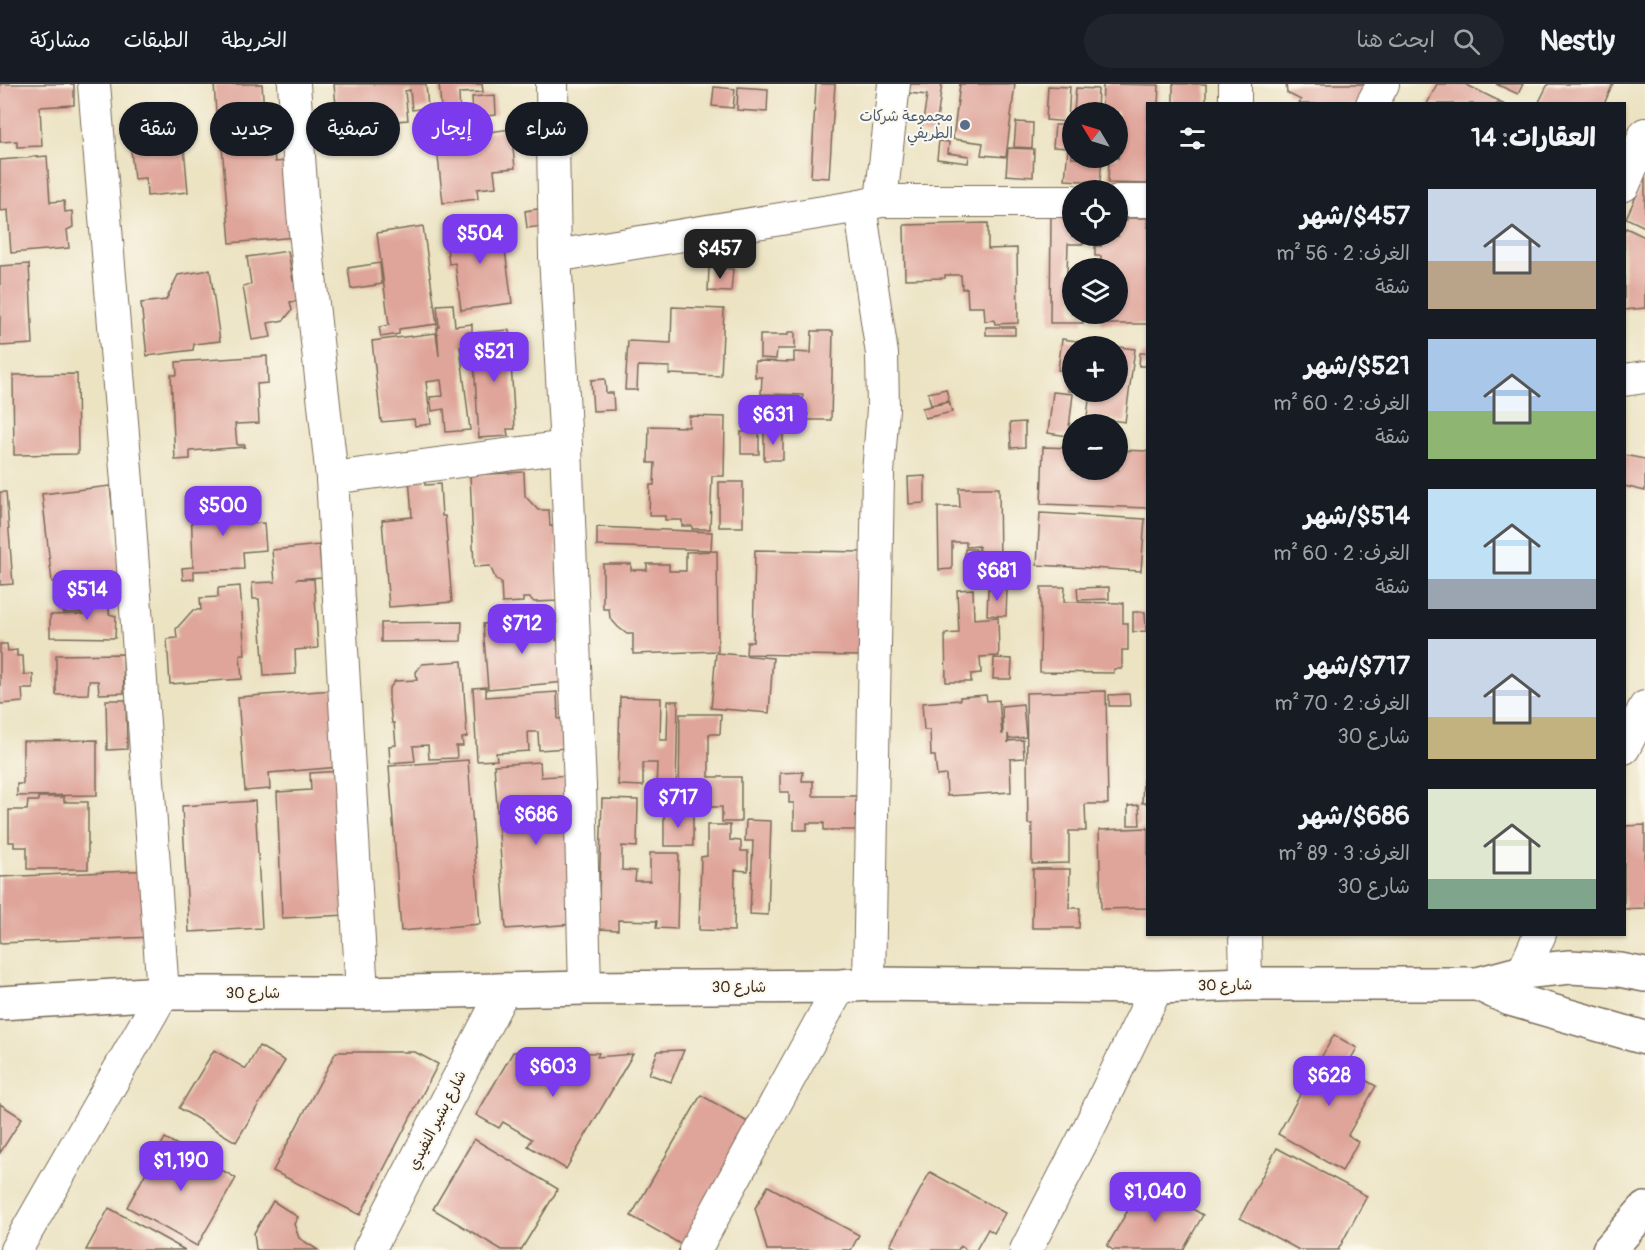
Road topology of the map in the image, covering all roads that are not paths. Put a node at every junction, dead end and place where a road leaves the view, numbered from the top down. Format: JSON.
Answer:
{"nodes":[{"id":1,"x":94,"y":84,"type":"edge"},
{"id":2,"x":294,"y":84,"type":"edge"},
{"id":3,"x":552,"y":84,"type":"edge"},
{"id":4,"x":894,"y":84,"type":"edge"},
{"id":5,"x":1235,"y":84,"type":"edge"},
{"id":6,"x":1383,"y":84,"type":"edge"},
{"id":7,"x":1235,"y":102,"type":"edge"},
{"id":8,"x":1373,"y":102,"type":"edge"},
{"id":9,"x":1645,"y":134,"type":"edge"},
{"id":10,"x":1626,"y":180,"type":"edge"},
{"id":11,"x":1062,"y":201,"type":"edge"},
{"id":12,"x":1128,"y":201,"type":"edge"},
{"id":13,"x":1146,"y":201,"type":"edge"},
{"id":14,"x":871,"y":204,"type":"junction"},
{"id":15,"x":555,"y":256,"type":"junction"},
{"id":16,"x":1645,"y":377,"type":"edge"},
{"id":17,"x":1626,"y":380,"type":"edge"},
{"id":18,"x":566,"y":447,"type":"junction"},
{"id":19,"x":332,"y":478,"type":"junction"},
{"id":20,"x":1645,"y":707,"type":"edge"},
{"id":21,"x":1626,"y":744,"type":"edge"},
{"id":22,"x":1245,"y":936,"type":"edge"},
{"id":23,"x":1539,"y":936,"type":"edge"},
{"id":24,"x":1523,"y":972,"type":"junction"},
{"id":25,"x":1645,"y":975,"type":"edge"},
{"id":26,"x":1246,"y":984,"type":"junction"},
{"id":27,"x":1478,"y":984,"type":"junction"},
{"id":28,"x":855,"y":985,"type":"junction"},
{"id":29,"x":1157,"y":987,"type":"junction"},
{"id":30,"x":585,"y":988,"type":"junction"},
{"id":31,"x":504,"y":990,"type":"junction"},
{"id":32,"x":163,"y":993,"type":"junction"},
{"id":33,"x":362,"y":993,"type":"junction"},
{"id":34,"x":0,"y":1003,"type":"edge"},
{"id":35,"x":1645,"y":1038,"type":"edge"},
{"id":36,"x":1645,"y":1209,"type":"edge"},
{"id":37,"x":16,"y":1250,"type":"edge"},
{"id":38,"x":369,"y":1250,"type":"edge"},
{"id":39,"x":695,"y":1250,"type":"edge"},
{"id":40,"x":1026,"y":1250,"type":"edge"},
{"id":41,"x":1609,"y":1250,"type":"edge"}],
"edges":[{"from":1,"to":32,"type":"street"},
{"from":2,"to":19,"type":"street"},
{"from":3,"to":15,"type":"street"},
{"from":4,"to":14,"type":"street"},
{"from":5,"to":7,"type":"street"},
{"from":6,"to":8,"type":"street"},
{"from":9,"to":10,"type":"street"},
{"from":11,"to":14,"type":"street"},
{"from":12,"to":13,"type":"street"},
{"from":14,"to":15,"type":"street"},
{"from":14,"to":28,"type":"street"},
{"from":15,"to":18,"type":"street"},
{"from":16,"to":17,"type":"street"},
{"from":18,"to":19,"type":"street"},
{"from":18,"to":30,"type":"street"},
{"from":19,"to":33,"type":"street"},
{"from":20,"to":21,"type":"street"},
{"from":22,"to":26,"type":"street"},
{"from":23,"to":24,"type":"street"},
{"from":24,"to":25,"type":"main road","name":"شارع 30"},
{"from":24,"to":27,"type":"main road","name":"شارع 30"},
{"from":26,"to":27,"type":"main road","name":"شارع 30"},
{"from":26,"to":29,"type":"main road","name":"شارع 30"},
{"from":27,"to":35,"type":"main road","name":"شارع 30"},
{"from":28,"to":29,"type":"main road","name":"شارع 30"},
{"from":28,"to":30,"type":"main road","name":"شارع 30"},
{"from":28,"to":39,"type":"street"},
{"from":29,"to":40,"type":"street"},
{"from":30,"to":31,"type":"main road","name":"شارع 30"},
{"from":31,"to":33,"type":"main road","name":"شارع 30"},
{"from":31,"to":38,"type":"street","name":"شارع بشير النفيدي"},
{"from":32,"to":33,"type":"main road","name":"شارع 30"},
{"from":32,"to":34,"type":"main road","name":"شارع 30"},
{"from":32,"to":37,"type":"street"},
{"from":36,"to":41,"type":"main road"}]}
